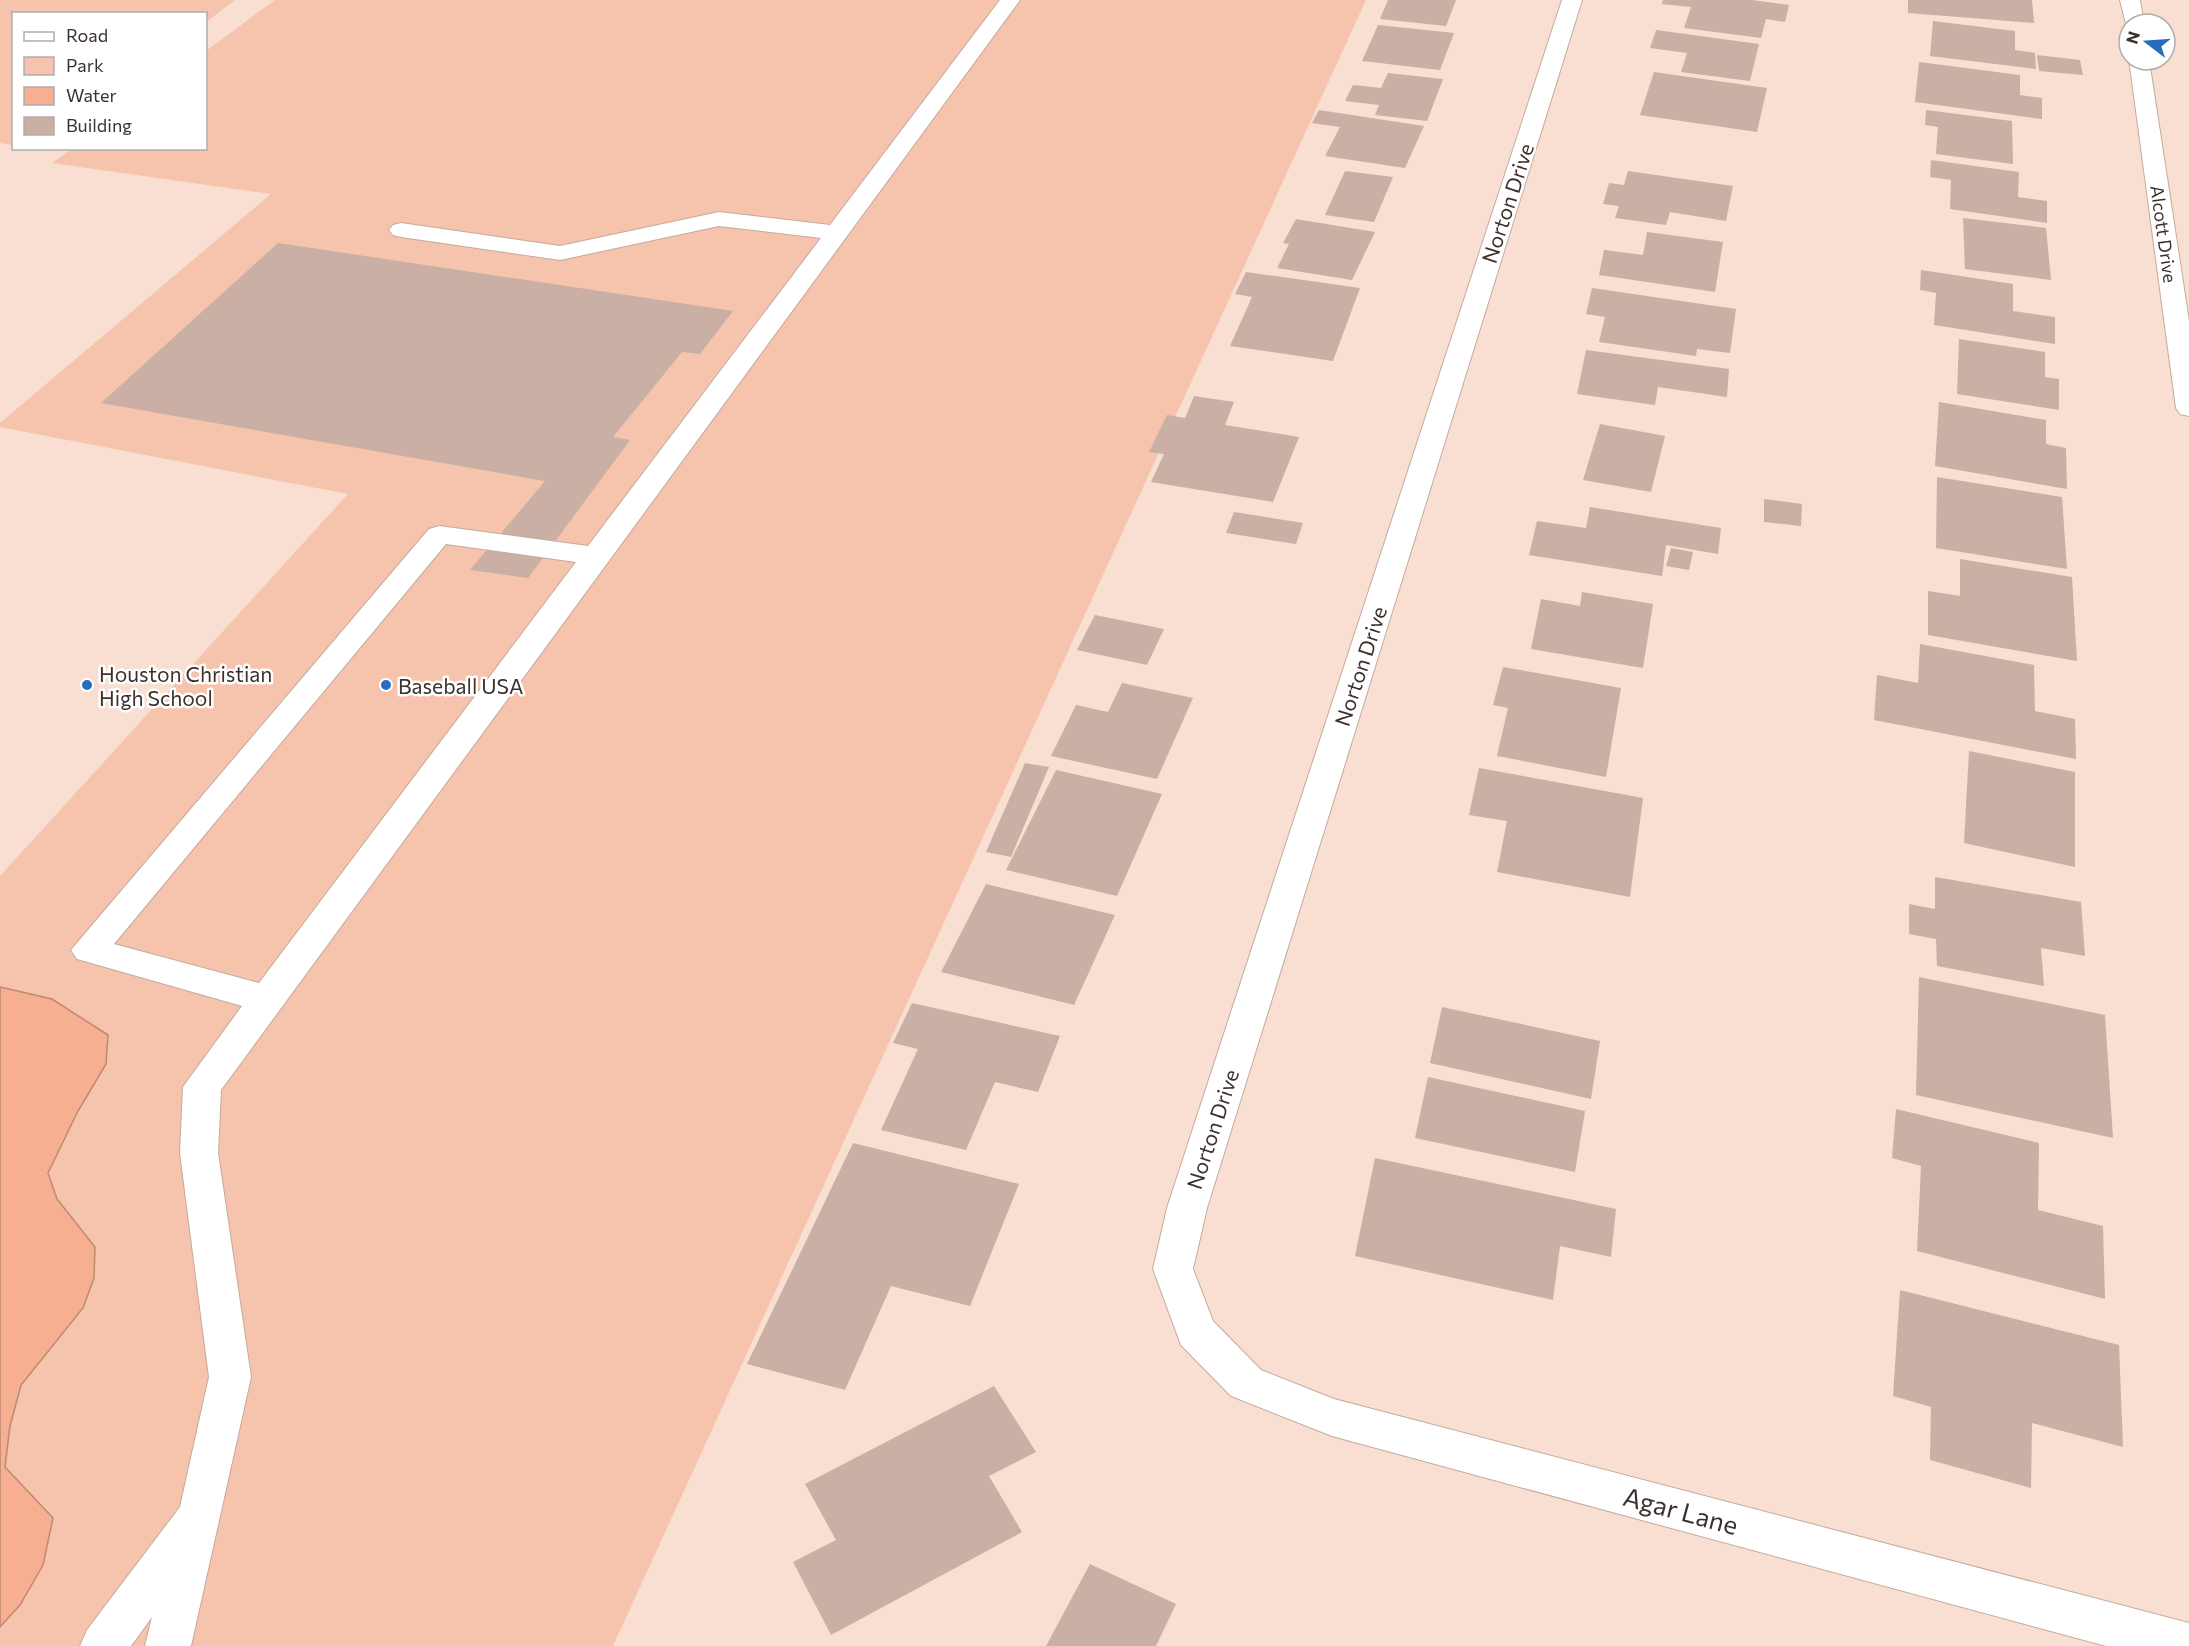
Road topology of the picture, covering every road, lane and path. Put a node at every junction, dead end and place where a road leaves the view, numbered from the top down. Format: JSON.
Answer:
{"nodes":[{"id":1,"x":1010,"y":0,"type":"edge"},
{"id":2,"x":1572,"y":0,"type":"edge"},
{"id":3,"x":2141,"y":72,"type":"edge"},
{"id":4,"x":401,"y":230,"type":"dead end"},
{"id":5,"x":837,"y":233,"type":"junction"},
{"id":6,"x":2189,"y":408,"type":"edge"},
{"id":7,"x":596,"y":556,"type":"junction"},
{"id":8,"x":267,"y":999,"type":"junction"},
{"id":9,"x":1196,"y":1332,"type":"joint"},
{"id":10,"x":200,"y":1515,"type":"junction"},
{"id":11,"x":103,"y":1646,"type":"edge"},
{"id":12,"x":168,"y":1646,"type":"edge"},
{"id":13,"x":2189,"y":1646,"type":"edge"}],
"edges":[{"from":1,"to":5,"type":"street"},
{"from":2,"to":9,"type":"street","name":"Norton Drive"},
{"from":3,"to":6,"type":"street","name":"Alcott Drive"},
{"from":4,"to":5,"type":"street"},
{"from":5,"to":7,"type":"street"},
{"from":7,"to":8,"type":"street"},
{"from":7,"to":8,"type":"street"},
{"from":8,"to":10,"type":"street"},
{"from":9,"to":13,"type":"street","name":"Agar Lane"},
{"from":10,"to":11,"type":"street"},
{"from":10,"to":12,"type":"street"}]}
